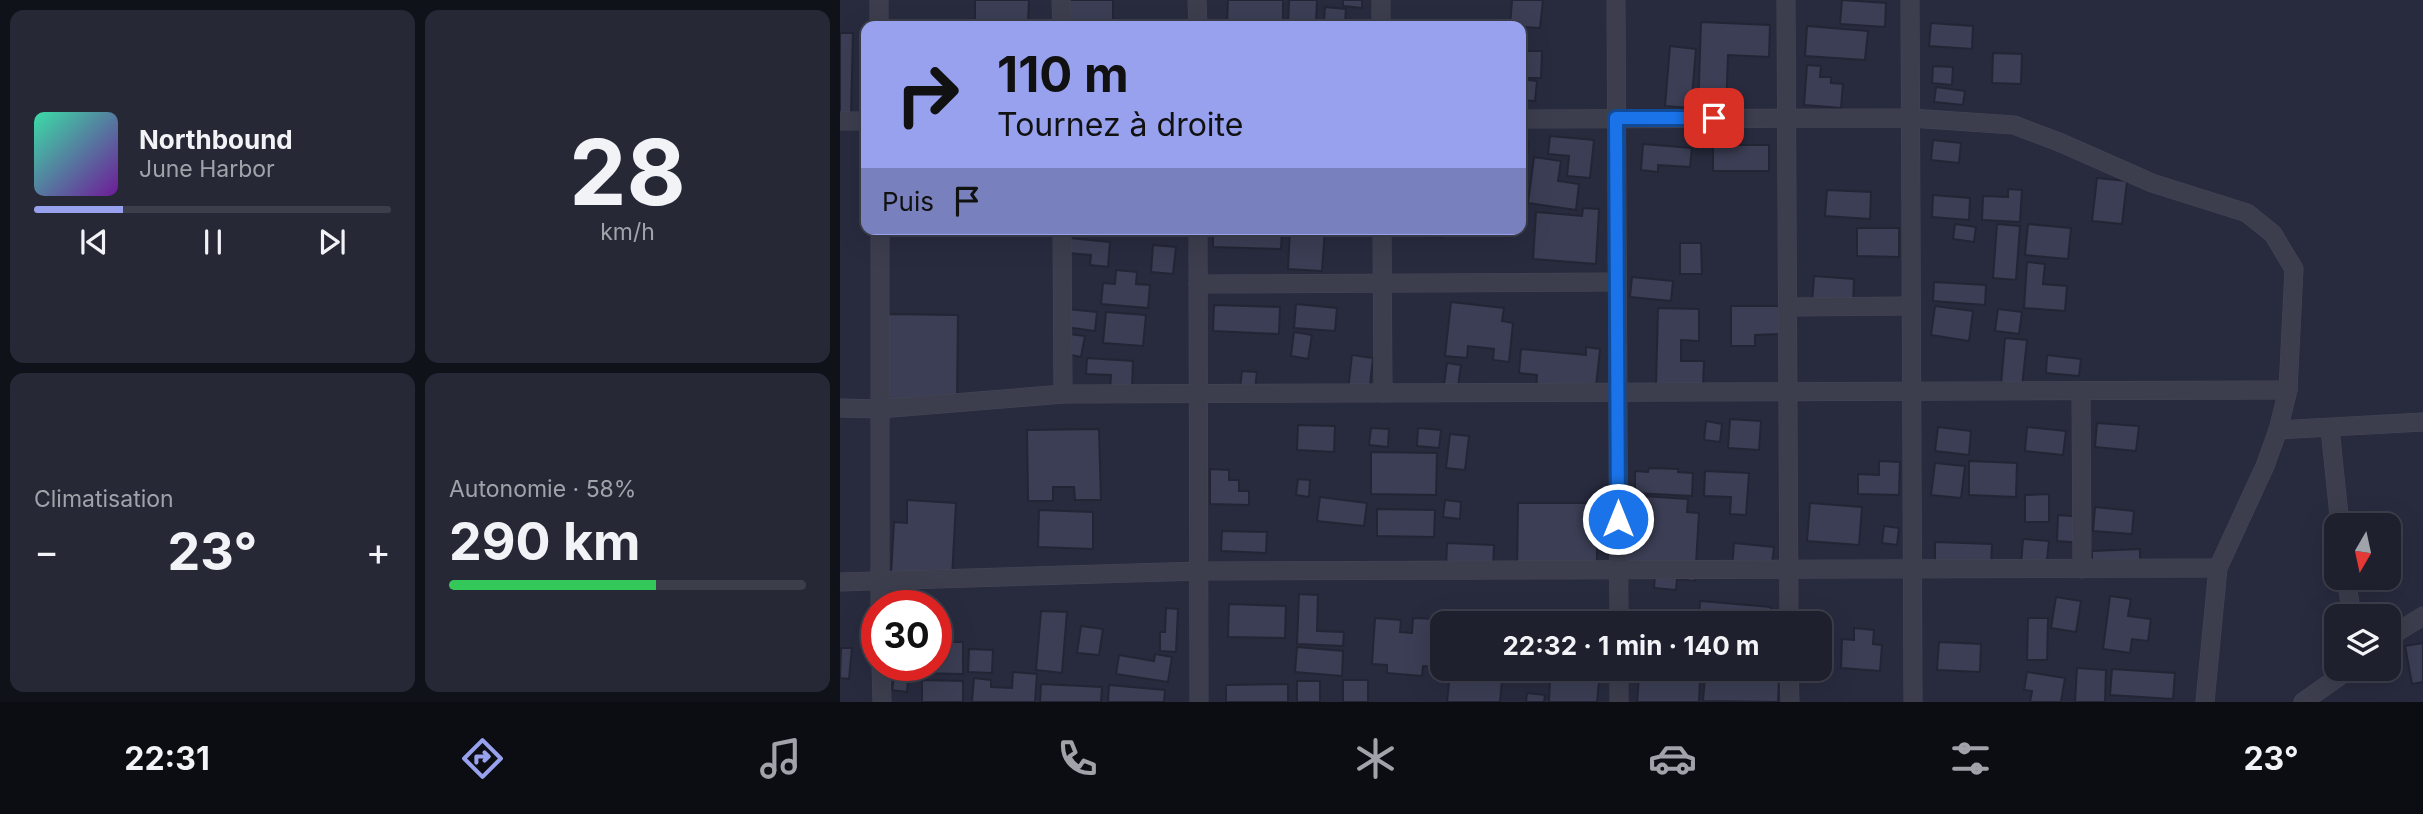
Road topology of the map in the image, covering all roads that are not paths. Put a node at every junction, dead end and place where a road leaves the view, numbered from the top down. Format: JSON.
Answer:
{"nodes":[{"id":1,"x":879,"y":0,"type":"edge"},
{"id":2,"x":1061,"y":0,"type":"edge"},
{"id":3,"x":1198,"y":0,"type":"edge"},
{"id":4,"x":1381,"y":0,"type":"edge"},
{"id":5,"x":1616,"y":0,"type":"edge"},
{"id":6,"x":1786,"y":0,"type":"edge"},
{"id":7,"x":1910,"y":0,"type":"edge"},
{"id":8,"x":879,"y":21,"type":"edge"},
{"id":9,"x":1062,"y":21,"type":"edge"},
{"id":10,"x":1198,"y":21,"type":"edge"},
{"id":11,"x":1381,"y":21,"type":"edge"},
{"id":12,"x":1616,"y":118,"type":"junction"},
{"id":13,"x":1787,"y":118,"type":"junction"},
{"id":14,"x":1910,"y":118,"type":"junction"},
{"id":15,"x":1526,"y":119,"type":"edge"},
{"id":16,"x":840,"y":121,"type":"edge"},
{"id":17,"x":861,"y":121,"type":"edge"},
{"id":18,"x":880,"y":235,"type":"edge"},
{"id":19,"x":1062,"y":235,"type":"edge"},
{"id":20,"x":1198,"y":235,"type":"edge"},
{"id":21,"x":1382,"y":235,"type":"edge"},
{"id":22,"x":1617,"y":282,"type":"junction"},
{"id":23,"x":1382,"y":283,"type":"junction"},
{"id":24,"x":1198,"y":284,"type":"junction"},
{"id":25,"x":1911,"y":306,"type":"junction"},
{"id":26,"x":1788,"y":307,"type":"junction"},
{"id":27,"x":2288,"y":390,"type":"junction"},
{"id":28,"x":1788,"y":391,"type":"junction"},
{"id":29,"x":1912,"y":391,"type":"junction"},
{"id":30,"x":2081,"y":391,"type":"junction"},
{"id":31,"x":1618,"y":392,"type":"junction"},
{"id":32,"x":1198,"y":393,"type":"junction"},
{"id":33,"x":1383,"y":393,"type":"junction"},
{"id":34,"x":1063,"y":394,"type":"junction"},
{"id":35,"x":840,"y":408,"type":"edge"},
{"id":36,"x":880,"y":410,"type":"junction"},
{"id":37,"x":2423,"y":422,"type":"edge"},
{"id":38,"x":2330,"y":429,"type":"junction"},
{"id":39,"x":2278,"y":430,"type":"junction"},
{"id":40,"x":2339,"y":513,"type":"edge"},
{"id":41,"x":1913,"y":569,"type":"junction"},
{"id":42,"x":2082,"y":569,"type":"junction"},
{"id":43,"x":2218,"y":569,"type":"junction"},
{"id":44,"x":1618,"y":570,"type":"junction"},
{"id":45,"x":1789,"y":570,"type":"junction"},
{"id":46,"x":1199,"y":571,"type":"junction"},
{"id":47,"x":840,"y":582,"type":"edge"},
{"id":48,"x":880,"y":582,"type":"junction"},
{"id":49,"x":880,"y":590,"type":"edge"},
{"id":50,"x":1619,"y":611,"type":"edge"},
{"id":51,"x":1789,"y":611,"type":"edge"},
{"id":52,"x":2423,"y":615,"type":"edge"},
{"id":53,"x":2401,"y":630,"type":"edge"},
{"id":54,"x":881,"y":681,"type":"edge"},
{"id":55,"x":1619,"y":681,"type":"edge"},
{"id":56,"x":1789,"y":681,"type":"edge"},
{"id":57,"x":2332,"y":681,"type":"edge"},
{"id":58,"x":882,"y":702,"type":"edge"},
{"id":59,"x":1199,"y":702,"type":"edge"},
{"id":60,"x":1619,"y":702,"type":"edge"},
{"id":61,"x":1790,"y":702,"type":"edge"},
{"id":62,"x":1913,"y":702,"type":"edge"},
{"id":63,"x":2205,"y":702,"type":"edge"},
{"id":64,"x":2302,"y":702,"type":"edge"}],
"edges":[{"from":1,"to":8,"type":"street"},
{"from":2,"to":9,"type":"street"},
{"from":3,"to":10,"type":"street"},
{"from":4,"to":11,"type":"street"},
{"from":5,"to":12,"type":"street"},
{"from":6,"to":13,"type":"street"},
{"from":7,"to":14,"type":"street"},
{"from":12,"to":13,"type":"street"},
{"from":12,"to":15,"type":"street"},
{"from":12,"to":22,"type":"street"},
{"from":13,"to":14,"type":"street"},
{"from":13,"to":26,"type":"street"},
{"from":14,"to":25,"type":"street"},
{"from":14,"to":27,"type":"street"},
{"from":16,"to":17,"type":"street"},
{"from":18,"to":36,"type":"street"},
{"from":19,"to":34,"type":"street"},
{"from":20,"to":24,"type":"street"},
{"from":21,"to":23,"type":"street"},
{"from":22,"to":23,"type":"street"},
{"from":22,"to":31,"type":"street"},
{"from":23,"to":24,"type":"street"},
{"from":23,"to":33,"type":"street"},
{"from":24,"to":32,"type":"street"},
{"from":25,"to":26,"type":"street"},
{"from":25,"to":29,"type":"street"},
{"from":26,"to":28,"type":"street"},
{"from":27,"to":30,"type":"street"},
{"from":27,"to":39,"type":"street"},
{"from":28,"to":29,"type":"street"},
{"from":28,"to":31,"type":"street"},
{"from":28,"to":45,"type":"street"},
{"from":29,"to":30,"type":"street"},
{"from":29,"to":41,"type":"street"},
{"from":30,"to":42,"type":"street"},
{"from":31,"to":33,"type":"street"},
{"from":31,"to":44,"type":"street"},
{"from":32,"to":33,"type":"street"},
{"from":32,"to":34,"type":"street"},
{"from":32,"to":46,"type":"street"},
{"from":34,"to":36,"type":"street"},
{"from":35,"to":36,"type":"street"},
{"from":36,"to":48,"type":"street"},
{"from":37,"to":38,"type":"street"},
{"from":38,"to":39,"type":"street"},
{"from":38,"to":40,"type":"street"},
{"from":39,"to":43,"type":"street"},
{"from":41,"to":42,"type":"street"},
{"from":41,"to":45,"type":"street"},
{"from":41,"to":62,"type":"street"},
{"from":42,"to":43,"type":"street"},
{"from":43,"to":63,"type":"street"},
{"from":44,"to":45,"type":"street"},
{"from":44,"to":46,"type":"street"},
{"from":44,"to":50,"type":"street"},
{"from":45,"to":51,"type":"street"},
{"from":46,"to":48,"type":"street"},
{"from":46,"to":59,"type":"street"},
{"from":47,"to":48,"type":"street"},
{"from":48,"to":49,"type":"street"},
{"from":52,"to":53,"type":"street"},
{"from":54,"to":58,"type":"street"},
{"from":55,"to":60,"type":"street"},
{"from":56,"to":61,"type":"street"},
{"from":57,"to":64,"type":"street"}]}
